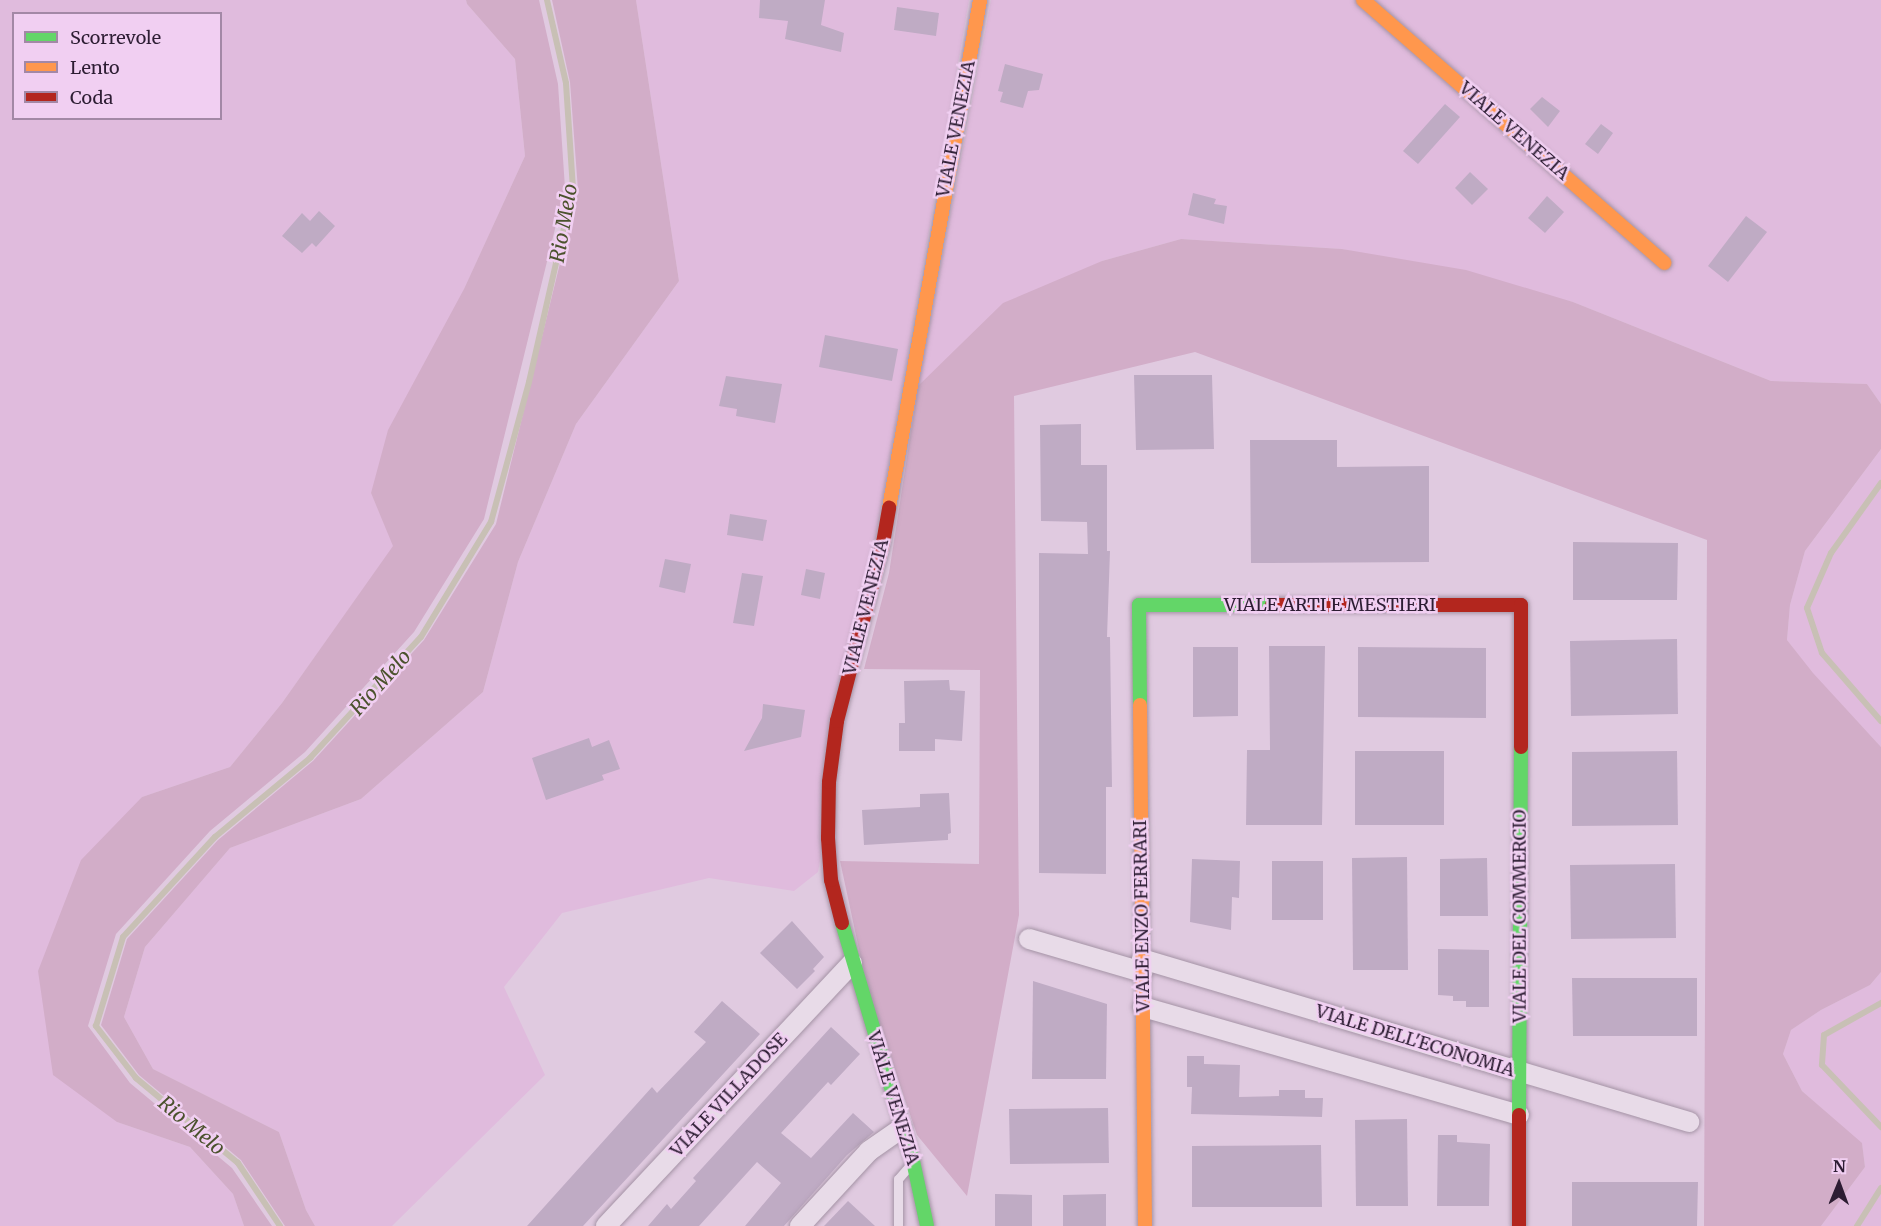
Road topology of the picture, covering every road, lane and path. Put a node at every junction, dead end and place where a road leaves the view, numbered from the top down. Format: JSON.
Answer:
{"nodes":[{"id":1,"x":980,"y":0,"type":"edge"},
{"id":2,"x":1363,"y":0,"type":"edge"},
{"id":3,"x":1665,"y":263,"type":"dead end"},
{"id":4,"x":1139,"y":601,"type":"joint"},
{"id":5,"x":1521,"y":601,"type":"joint"},
{"id":6,"x":1029,"y":939,"type":"dead end"},
{"id":7,"x":852,"y":963,"type":"junction"},
{"id":8,"x":1142,"y":965,"type":"junction"},
{"id":9,"x":1143,"y":1007,"type":"junction"},
{"id":10,"x":1519,"y":1072,"type":"junction"},
{"id":11,"x":1519,"y":1115,"type":"junction"},
{"id":12,"x":1689,"y":1122,"type":"dead end"},
{"id":13,"x":902,"y":1128,"type":"junction"},
{"id":14,"x":913,"y":1161,"type":"junction"},
{"id":15,"x":921,"y":1216,"type":"edge"},
{"id":16,"x":606,"y":1226,"type":"edge"},
{"id":17,"x":800,"y":1226,"type":"edge"},
{"id":18,"x":898,"y":1226,"type":"edge"},
{"id":19,"x":927,"y":1226,"type":"edge"},
{"id":20,"x":1145,"y":1226,"type":"edge"},
{"id":21,"x":1519,"y":1226,"type":"edge"}],
"edges":[{"from":1,"to":7,"type":"street","name":"VIALE VENEZIA"},
{"from":2,"to":3,"type":"street","name":"VIALE VENEZIA"},
{"from":4,"to":5,"type":"street","name":"VIALE ARTI E MESTIERI"},
{"from":4,"to":8,"type":"street","name":"VIALE ENZO FERRARI"},
{"from":5,"to":10,"type":"street","name":"VIALE DEL COMMERCIO"},
{"from":6,"to":8,"type":"street","name":"VIALE DELL'ECONOMIA"},
{"from":7,"to":13,"type":"street","name":"VIALE VENEZIA"},
{"from":7,"to":16,"type":"street","name":"VIALE VILLADOSE"},
{"from":8,"to":9,"type":"street","name":"VIALE ENZO FERRARI"},
{"from":8,"to":10,"type":"street","name":"VIALE DELL'ECONOMIA"},
{"from":9,"to":11,"type":"street"},
{"from":9,"to":20,"type":"street","name":"VIALE ENZO FERRARI"},
{"from":10,"to":11,"type":"street","name":"VIALE DEL COMMERCIO"},
{"from":10,"to":12,"type":"street","name":"VIALE DELL'ECONOMIA"},
{"from":11,"to":21,"type":"street","name":"VIALE DEL COMMERCIO"},
{"from":13,"to":14,"type":"street","name":"VIALE VENEZIA"},
{"from":13,"to":17,"type":"street"},
{"from":14,"to":15,"type":"street","name":"VIALE VENEZIA"},
{"from":14,"to":18,"type":"lane"},
{"from":15,"to":19,"type":"street","name":"VIALE VENEZIA"}]}
